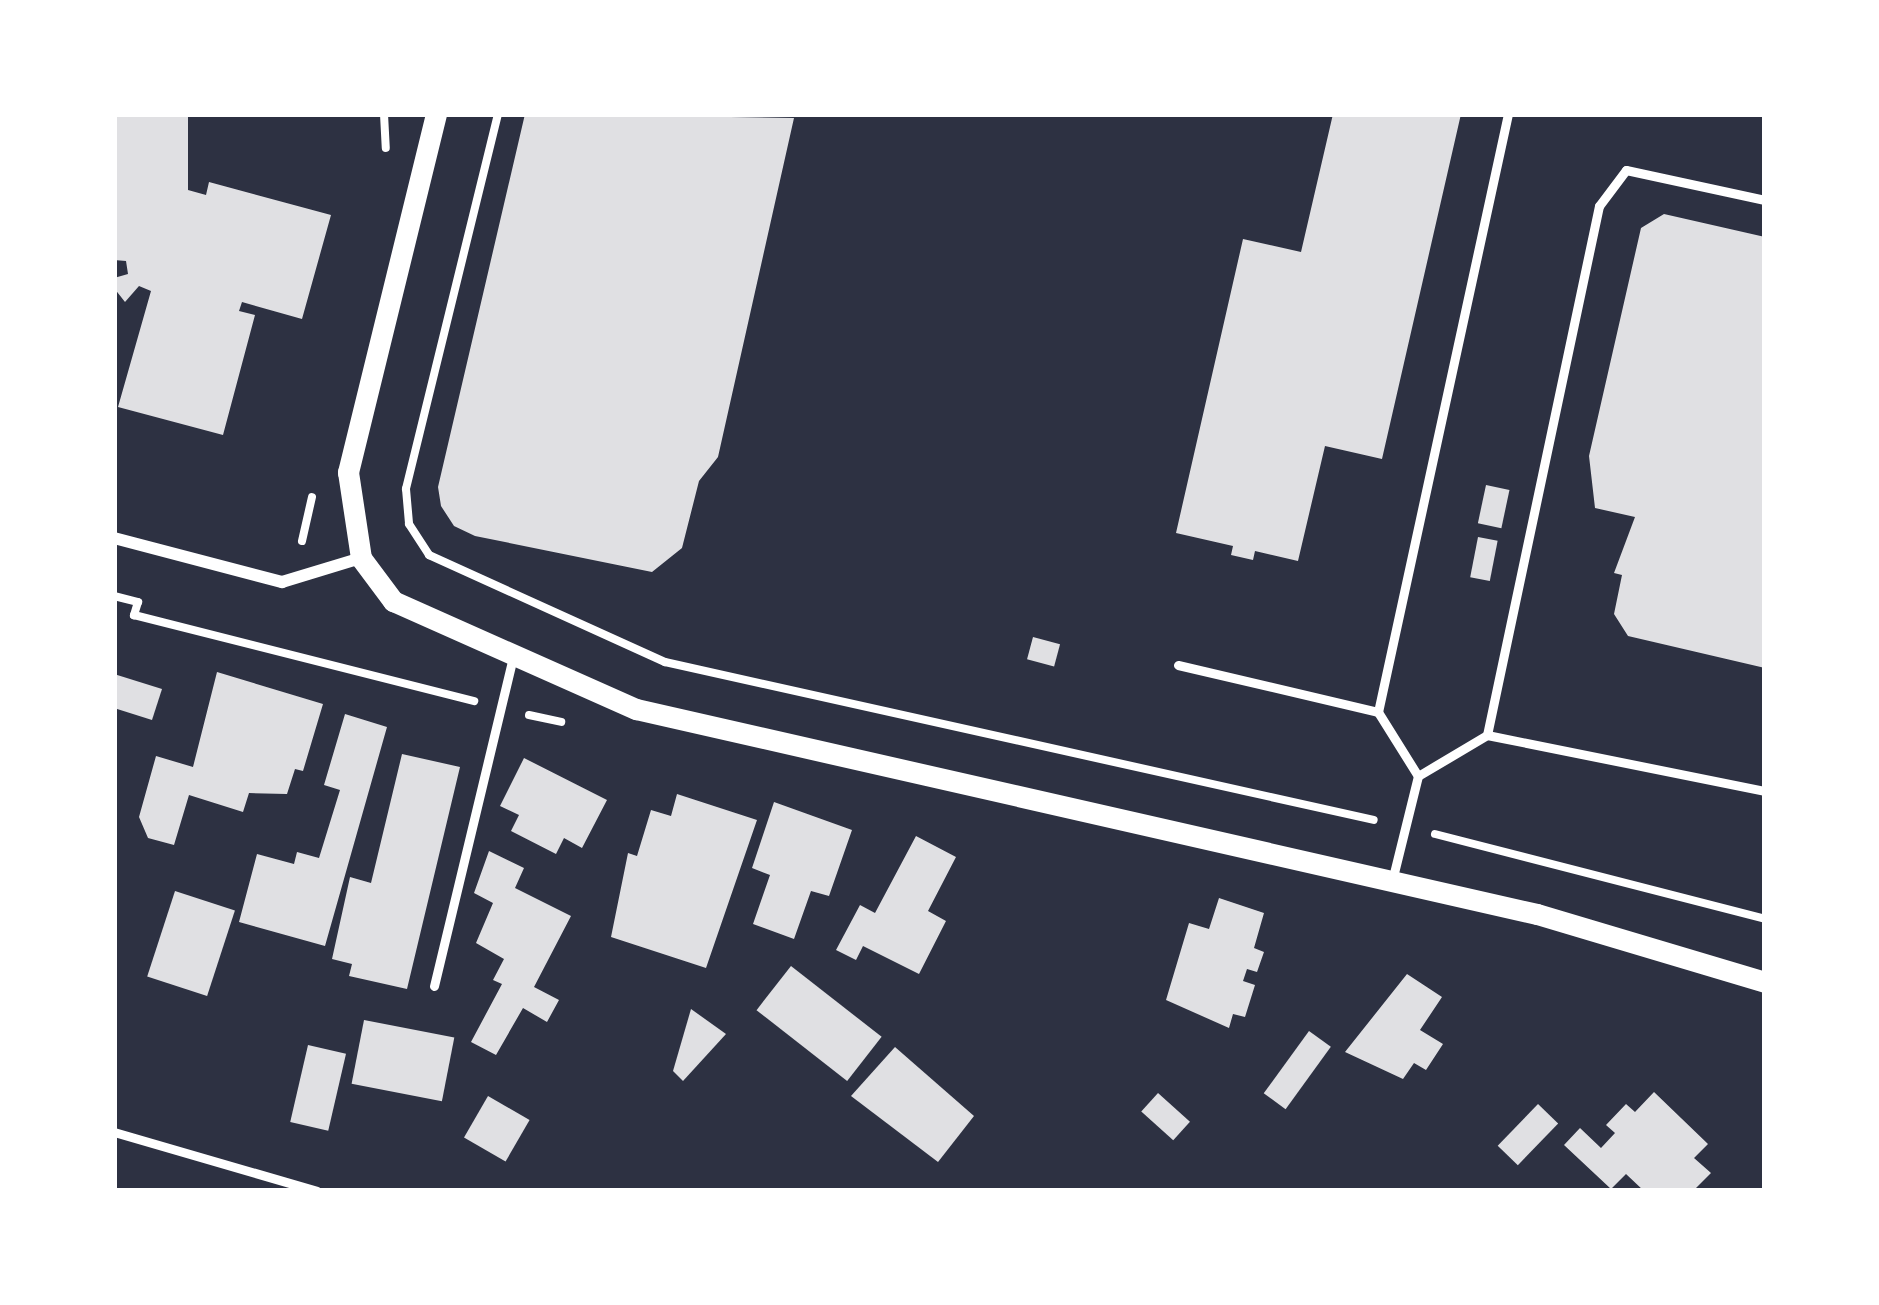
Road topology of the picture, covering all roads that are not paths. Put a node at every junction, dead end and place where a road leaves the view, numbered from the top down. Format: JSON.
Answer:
{"nodes":[{"id":1,"x":436,"y":114,"type":"edge"},
{"id":2,"x":1508,"y":114,"type":"edge"},
{"id":3,"x":1765,"y":200,"type":"edge"},
{"id":4,"x":114,"y":538,"type":"edge"},
{"id":5,"x":361,"y":558,"type":"junction"},
{"id":6,"x":513,"y":656,"type":"junction"},
{"id":7,"x":1178,"y":665,"type":"dead end"},
{"id":8,"x":1378,"y":712,"type":"junction"},
{"id":9,"x":1487,"y":735,"type":"junction"},
{"id":10,"x":1418,"y":776,"type":"junction"},
{"id":11,"x":1765,"y":791,"type":"edge"},
{"id":12,"x":1392,"y":880,"type":"junction"},
{"id":13,"x":1765,"y":982,"type":"edge"},
{"id":14,"x":434,"y":986,"type":"dead end"},
{"id":15,"x":114,"y":1132,"type":"edge"},
{"id":16,"x":317,"y":1191,"type":"edge"}],
"edges":[{"from":1,"to":5,"type":"street"},
{"from":2,"to":8,"type":"lane"},
{"from":3,"to":9,"type":"lane"},
{"from":4,"to":5,"type":"street"},
{"from":5,"to":6,"type":"street"},
{"from":6,"to":12,"type":"street"},
{"from":6,"to":14,"type":"lane"},
{"from":7,"to":8,"type":"lane"},
{"from":8,"to":10,"type":"lane"},
{"from":9,"to":10,"type":"lane"},
{"from":9,"to":11,"type":"lane"},
{"from":10,"to":12,"type":"lane"},
{"from":12,"to":13,"type":"street"},
{"from":15,"to":16,"type":"lane"}]}
